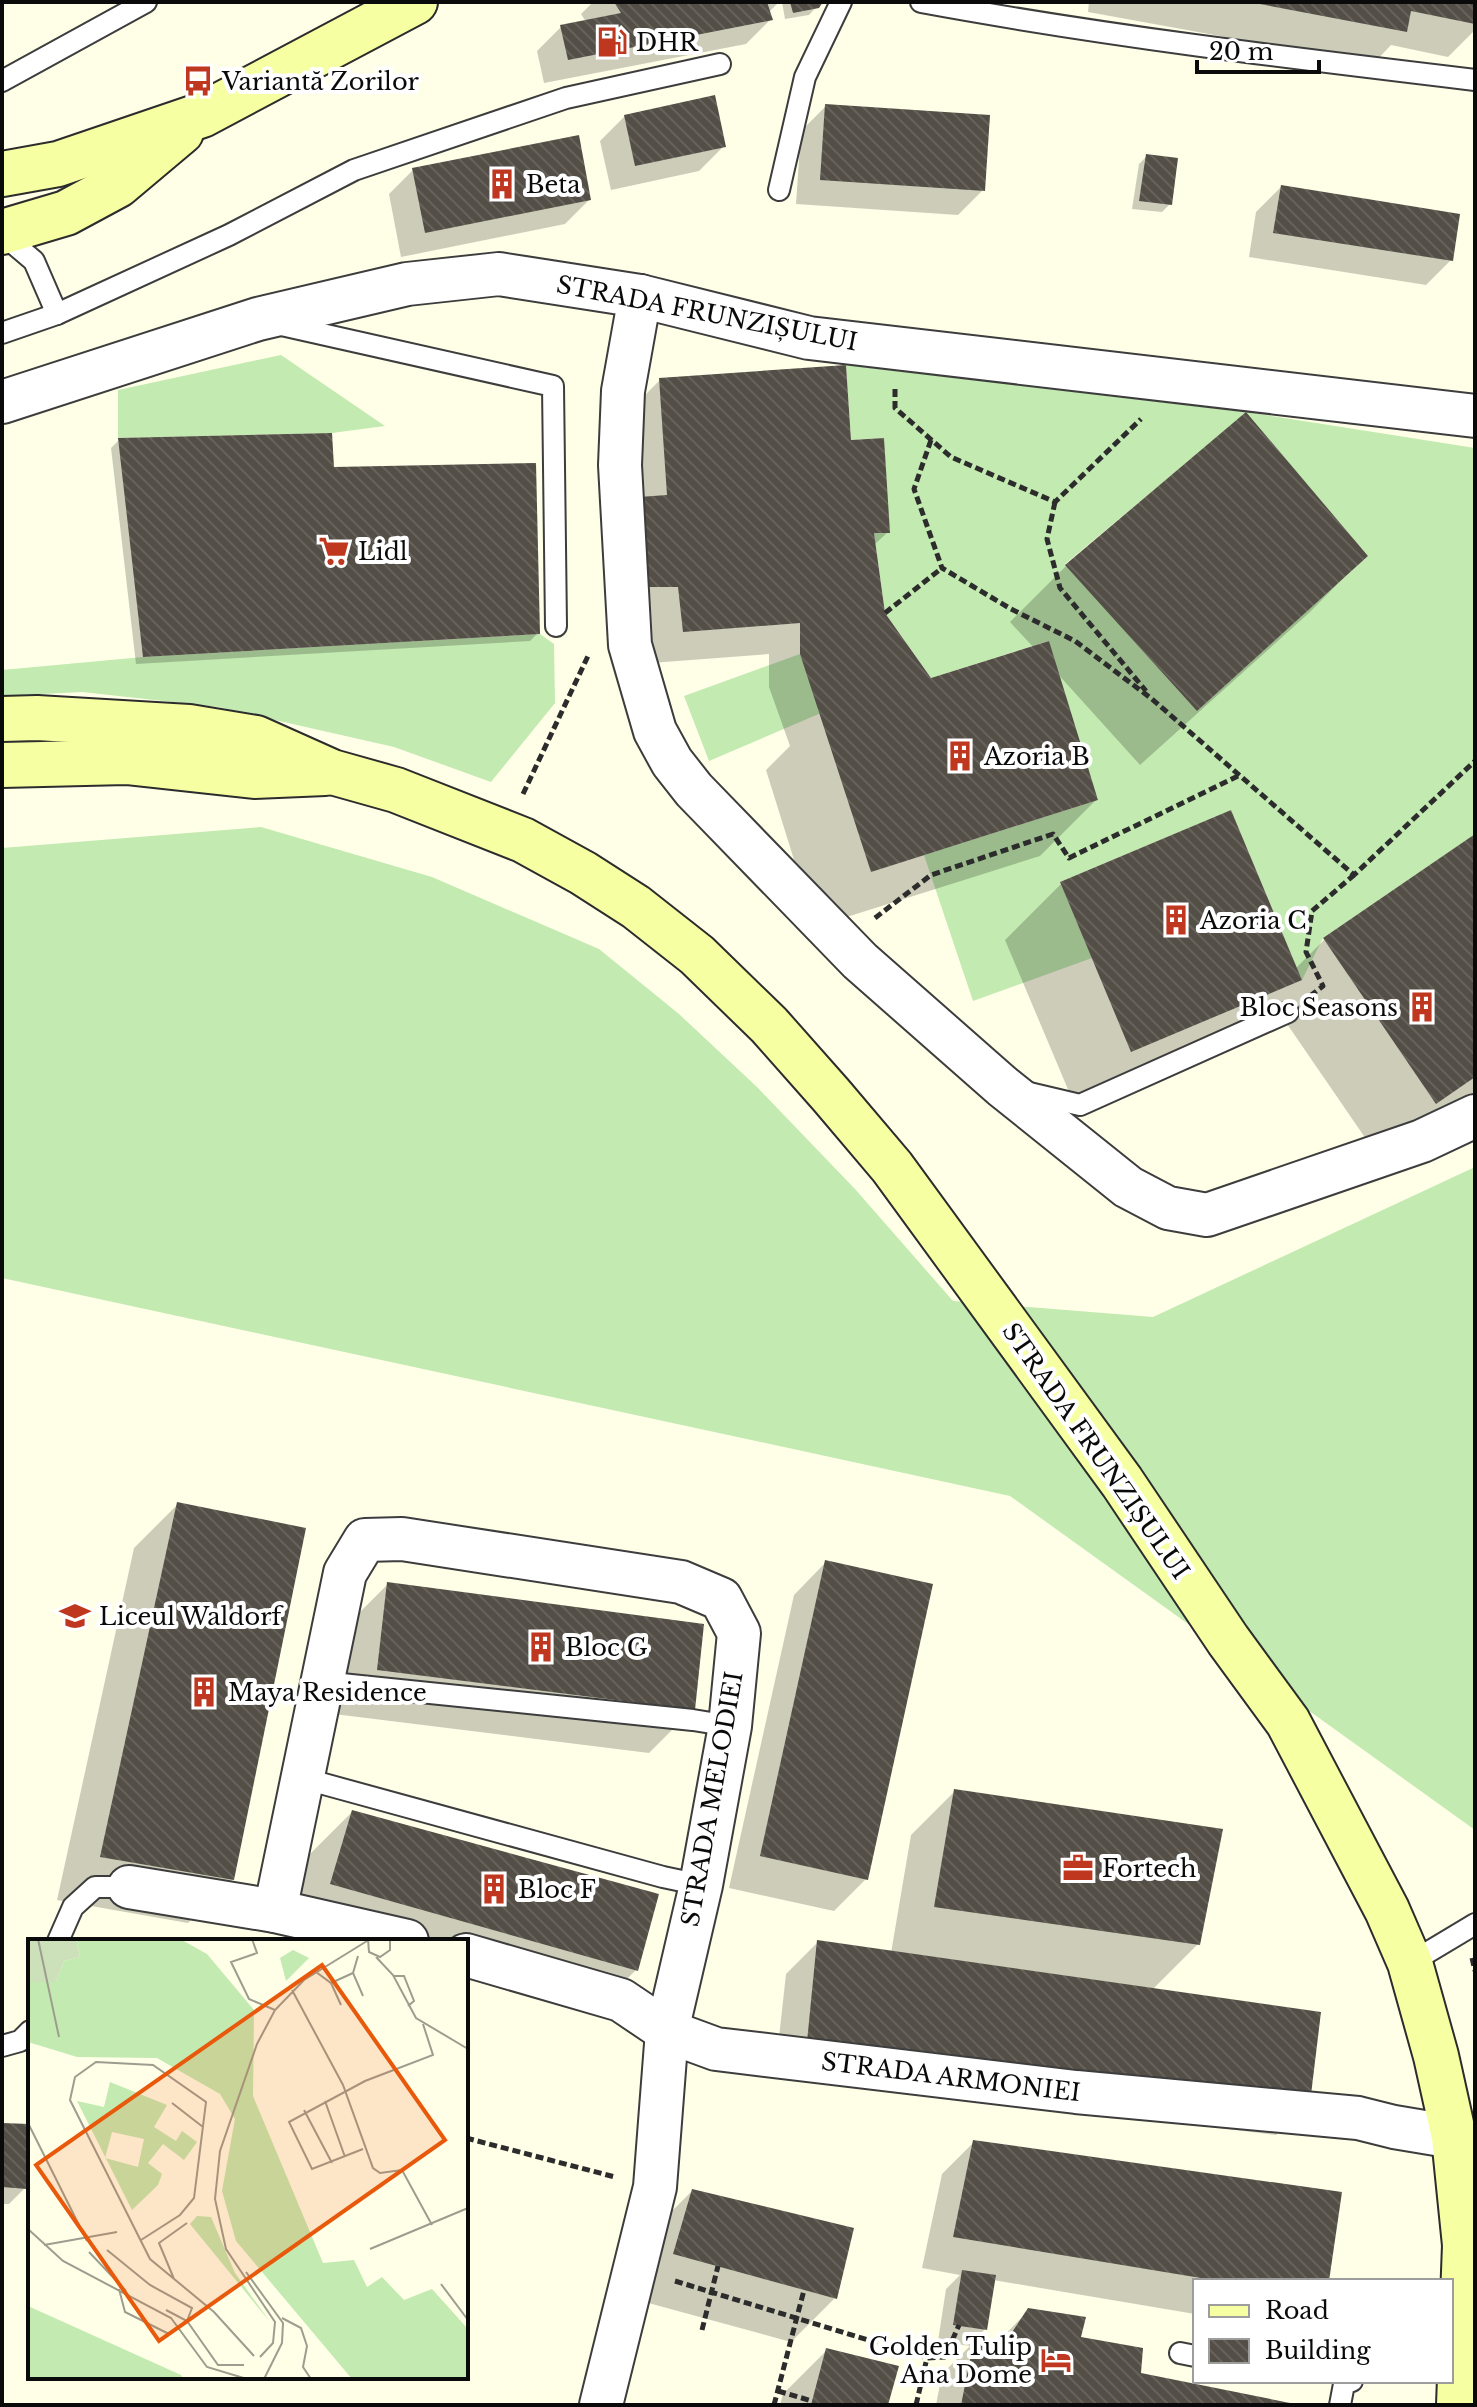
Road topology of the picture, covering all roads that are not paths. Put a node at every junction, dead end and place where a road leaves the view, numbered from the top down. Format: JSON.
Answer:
{"nodes":[{"id":1,"x":146,"y":2,"type":"edge"},
{"id":2,"x":841,"y":2,"type":"edge"},
{"id":3,"x":921,"y":2,"type":"edge"},
{"id":4,"x":418,"y":3,"type":"edge"},
{"id":5,"x":720,"y":64,"type":"dead end"},
{"id":6,"x":1475,"y":80,"type":"edge"},
{"id":7,"x":2,"y":81,"type":"edge"},
{"id":8,"x":202,"y":115,"type":"junction"},
{"id":9,"x":2,"y":174,"type":"edge"},
{"id":10,"x":779,"y":190,"type":"dead end"},
{"id":11,"x":2,"y":233,"type":"edge"},
{"id":12,"x":640,"y":296,"type":"junction"},
{"id":13,"x":57,"y":314,"type":"junction"},
{"id":14,"x":258,"y":319,"type":"junction"},
{"id":15,"x":2,"y":333,"type":"edge"},
{"id":16,"x":2,"y":402,"type":"edge"},
{"id":17,"x":1475,"y":416,"type":"edge"},
{"id":18,"x":556,"y":626,"type":"dead end"},
{"id":19,"x":2,"y":719,"type":"edge"},
{"id":20,"x":2,"y":765,"type":"edge"},
{"id":21,"x":332,"y":772,"type":"junction"},
{"id":22,"x":1288,"y":1012,"type":"road end"},
{"id":23,"x":1002,"y":1086,"type":"junction"},
{"id":24,"x":1475,"y":1116,"type":"edge"},
{"id":25,"x":322,"y":1682,"type":"junction"},
{"id":26,"x":730,"y":1726,"type":"junction"},
{"id":27,"x":302,"y":1778,"type":"junction"},
{"id":28,"x":701,"y":1885,"type":"junction"},
{"id":29,"x":129,"y":1887,"type":"joint"},
{"id":30,"x":275,"y":1911,"type":"junction"},
{"id":31,"x":1475,"y":1924,"type":"edge"},
{"id":32,"x":59,"y":1939,"type":"edge"},
{"id":33,"x":398,"y":1939,"type":"edge"},
{"id":34,"x":468,"y":1956,"type":"edge"},
{"id":35,"x":1410,"y":1963,"type":"junction"},
{"id":36,"x":667,"y":2031,"type":"junction"},
{"id":37,"x":28,"y":2033,"type":"edge"},
{"id":38,"x":2,"y":2046,"type":"edge"},
{"id":39,"x":1454,"y":2137,"type":"junction"},
{"id":40,"x":1456,"y":2344,"type":"edge"},
{"id":41,"x":1342,"y":2383,"type":"edge"},
{"id":42,"x":601,"y":2405,"type":"edge"},
{"id":43,"x":1340,"y":2405,"type":"edge"},
{"id":44,"x":1459,"y":2405,"type":"edge"}],
"edges":[{"from":1,"to":7,"type":"lane"},
{"from":2,"to":10,"type":"lane"},
{"from":3,"to":6,"type":"lane"},
{"from":4,"to":8,"type":"main road"},
{"from":5,"to":13,"type":"lane"},
{"from":8,"to":9,"type":"main road"},
{"from":8,"to":11,"type":"main road"},
{"from":11,"to":13,"type":"lane"},
{"from":12,"to":14,"type":"street","name":"STRADA FRUNZIȘULUI"},
{"from":12,"to":17,"type":"street","name":"STRADA FRUNZIȘULUI"},
{"from":12,"to":23,"type":"street"},
{"from":13,"to":15,"type":"lane"},
{"from":14,"to":16,"type":"street","name":"STRADA FRUNZIȘULUI"},
{"from":14,"to":18,"type":"lane"},
{"from":19,"to":21,"type":"main road","name":"STRADA FRUNZIȘULUI"},
{"from":20,"to":21,"type":"main road","name":"STRADA FRUNZIȘULUI"},
{"from":21,"to":35,"type":"main road","name":"STRADA FRUNZIȘULUI"},
{"from":22,"to":23,"type":"lane"},
{"from":23,"to":24,"type":"street"},
{"from":25,"to":26,"type":"lane"},
{"from":25,"to":26,"type":"street","name":"STRADA MELODIEI"},
{"from":25,"to":27,"type":"street","name":"STRADA MELODIEI"},
{"from":26,"to":28,"type":"street","name":"STRADA MELODIEI"},
{"from":27,"to":28,"type":"lane"},
{"from":27,"to":30,"type":"street","name":"STRADA MELODIEI"},
{"from":28,"to":36,"type":"street","name":"STRADA MELODIEI"},
{"from":29,"to":30,"type":"street"},
{"from":29,"to":32,"type":"lane"},
{"from":30,"to":33,"type":"street"},
{"from":31,"to":35,"type":"lane"},
{"from":34,"to":36,"type":"street","name":"STRADA ARMONIEI"},
{"from":35,"to":39,"type":"main road","name":"STRADA FRUNZIȘULUI"},
{"from":36,"to":39,"type":"street","name":"STRADA ARMONIEI"},
{"from":36,"to":42,"type":"street","name":"STRADA MELODIEI"},
{"from":37,"to":38,"type":"lane"},
{"from":39,"to":40,"type":"main road","name":"STRADA FRUNZIȘULUI"},
{"from":40,"to":44,"type":"main road","name":"STRADA FRUNZIȘULUI"},
{"from":41,"to":43,"type":"lane"}]}
